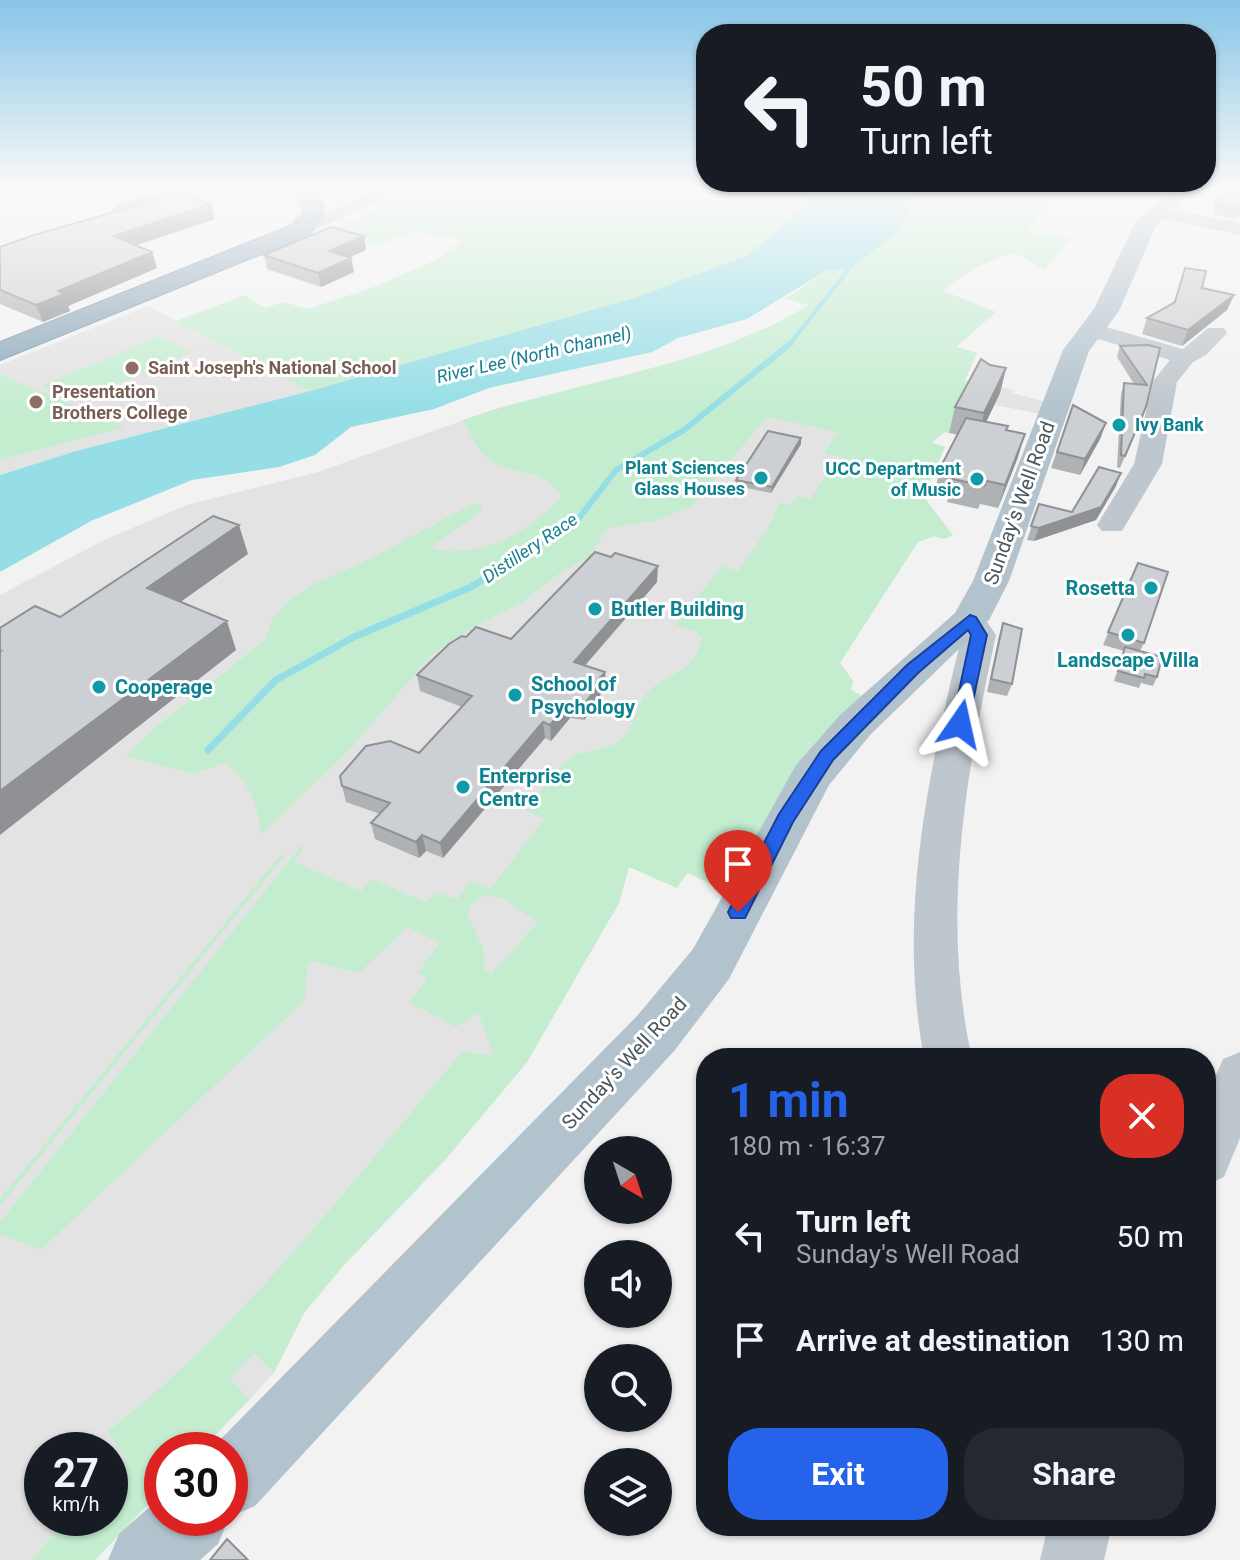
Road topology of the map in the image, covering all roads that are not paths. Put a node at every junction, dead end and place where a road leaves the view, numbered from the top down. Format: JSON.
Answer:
{"nodes":[{"id":1,"x":219,"y":263,"type":"edge"},
{"id":2,"x":1128,"y":263,"type":"edge"},
{"id":3,"x":1092,"y":330,"type":"junction"},
{"id":4,"x":1216,"y":333,"type":"dead end"},
{"id":5,"x":0,"y":352,"type":"edge"},
{"id":6,"x":1185,"y":357,"type":"junction"},
{"id":7,"x":1112,"y":525,"type":"dead end"},
{"id":8,"x":970,"y":620,"type":"junction"},
{"id":9,"x":946,"y":1048,"type":"edge"},
{"id":10,"x":1240,"y":1074,"type":"edge"},
{"id":11,"x":1216,"y":1135,"type":"edge"},
{"id":12,"x":248,"y":1462,"type":"edge"},
{"id":13,"x":172,"y":1536,"type":"edge"},
{"id":14,"x":193,"y":1536,"type":"edge"},
{"id":15,"x":1078,"y":1536,"type":"edge"},
{"id":16,"x":145,"y":1560,"type":"edge"},
{"id":17,"x":187,"y":1560,"type":"edge"},
{"id":18,"x":1072,"y":1560,"type":"edge"}],
"edges":[{"from":1,"to":5,"type":"highway"},
{"from":2,"to":3,"type":"main road","name":"Sunday's Well Road"},
{"from":3,"to":6,"type":"street"},
{"from":3,"to":8,"type":"main road","name":"Sunday's Well Road"},
{"from":4,"to":6,"type":"street"},
{"from":6,"to":7,"type":"street"},
{"from":8,"to":9,"type":"street"},
{"from":8,"to":12,"type":"main road","name":"Sunday's Well Road"},
{"from":10,"to":11,"type":"street"},
{"from":13,"to":16,"type":"main road"},
{"from":14,"to":17,"type":"street"},
{"from":15,"to":18,"type":"street"}]}
